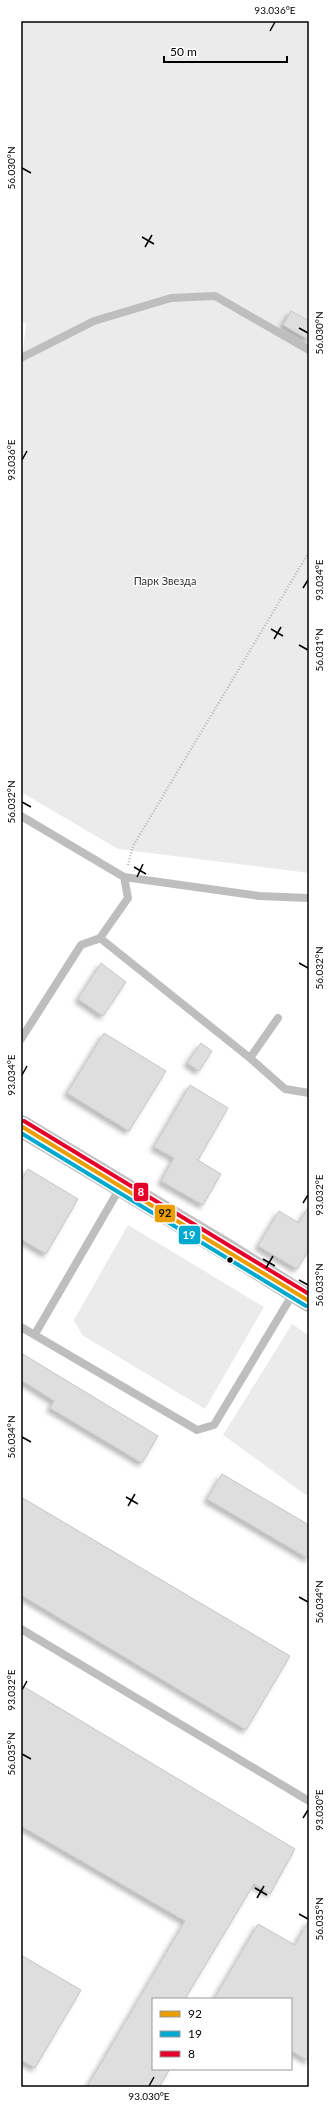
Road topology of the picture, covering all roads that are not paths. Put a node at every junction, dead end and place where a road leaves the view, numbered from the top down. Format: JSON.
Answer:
{"nodes":[{"id":1,"x":309,"y":350,"type":"edge"},
{"id":2,"x":21,"y":358,"type":"edge"},
{"id":3,"x":21,"y":816,"type":"edge"},
{"id":4,"x":124,"y":877,"type":"junction"},
{"id":5,"x":309,"y":898,"type":"edge"},
{"id":6,"x":100,"y":938,"type":"junction"},
{"id":7,"x":278,"y":1018,"type":"dead end"},
{"id":8,"x":21,"y":1039,"type":"edge"},
{"id":9,"x":250,"y":1058,"type":"junction"},
{"id":10,"x":309,"y":1093,"type":"edge"},
{"id":11,"x":21,"y":1126,"type":"edge"},
{"id":12,"x":121,"y":1186,"type":"junction"},
{"id":13,"x":302,"y":1296,"type":"edge"},
{"id":14,"x":21,"y":1327,"type":"edge"},
{"id":15,"x":35,"y":1334,"type":"junction"},
{"id":16,"x":21,"y":1629,"type":"edge"},
{"id":17,"x":309,"y":1801,"type":"edge"}],
"edges":[{"from":1,"to":2,"type":"lane"},
{"from":3,"to":4,"type":"lane"},
{"from":4,"to":5,"type":"lane"},
{"from":4,"to":6,"type":"lane"},
{"from":6,"to":8,"type":"lane"},
{"from":6,"to":9,"type":"lane"},
{"from":7,"to":9,"type":"lane"},
{"from":9,"to":10,"type":"lane"},
{"from":11,"to":12,"type":"main road"},
{"from":12,"to":13,"type":"main road"},
{"from":12,"to":15,"type":"lane"},
{"from":13,"to":15,"type":"lane"},
{"from":14,"to":15,"type":"lane"},
{"from":16,"to":17,"type":"lane"}]}
